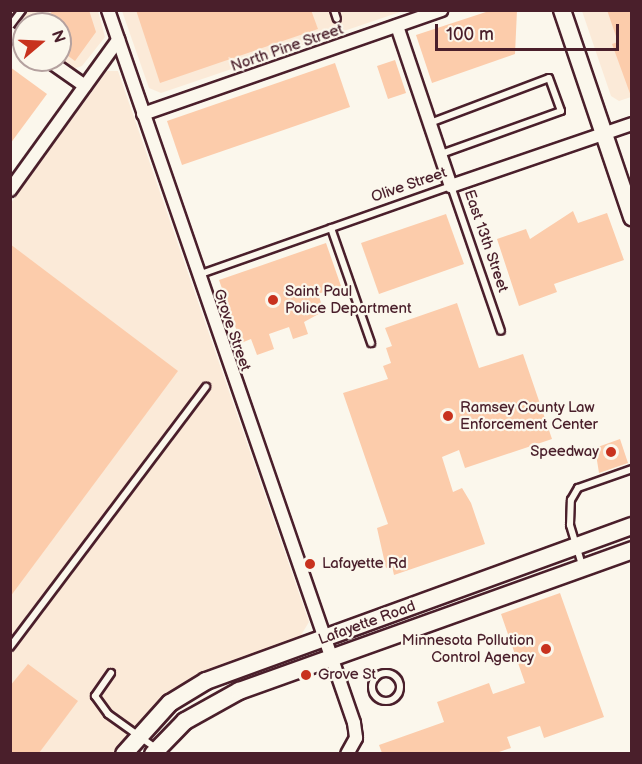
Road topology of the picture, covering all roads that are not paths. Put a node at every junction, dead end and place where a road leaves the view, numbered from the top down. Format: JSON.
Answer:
{"nodes":[{"id":1,"x":22,"y":10,"type":"edge"},
{"id":2,"x":108,"y":10,"type":"edge"},
{"id":3,"x":334,"y":10,"type":"edge"},
{"id":4,"x":441,"y":10,"type":"edge"},
{"id":5,"x":562,"y":10,"type":"edge"},
{"id":6,"x":337,"y":19,"type":"dead end"},
{"id":7,"x":10,"y":26,"type":"edge"},
{"id":8,"x":397,"y":26,"type":"junction"},
{"id":9,"x":118,"y":40,"type":"junction"},
{"id":10,"x":65,"y":72,"type":"edge"},
{"id":11,"x":85,"y":86,"type":"junction"},
{"id":12,"x":143,"y":114,"type":"junction"},
{"id":13,"x":430,"y":123,"type":"junction"},
{"id":14,"x":632,"y":124,"type":"edge"},
{"id":15,"x":603,"y":133,"type":"junction"},
{"id":16,"x":441,"y":154,"type":"junction"},
{"id":17,"x":452,"y":186,"type":"junction"},
{"id":18,"x":10,"y":190,"type":"edge"},
{"id":19,"x":632,"y":217,"type":"edge"},
{"id":20,"x":331,"y":228,"type":"junction"},
{"id":21,"x":198,"y":275,"type":"junction"},
{"id":22,"x":501,"y":331,"type":"dead end"},
{"id":23,"x":371,"y":343,"type":"dead end"},
{"id":24,"x":206,"y":387,"type":"dead end"},
{"id":25,"x":632,"y":469,"type":"edge"},
{"id":26,"x":632,"y":526,"type":"edge"},
{"id":27,"x":576,"y":548,"type":"junction"},
{"id":28,"x":632,"y":550,"type":"edge"},
{"id":29,"x":583,"y":568,"type":"junction"},
{"id":30,"x":323,"y":639,"type":"junction"},
{"id":31,"x":10,"y":647,"type":"edge"},
{"id":32,"x":330,"y":659,"type":"junction"},
{"id":33,"x":111,"y":673,"type":"dead end"},
{"id":34,"x":399,"y":681,"type":"joint"},
{"id":35,"x":138,"y":735,"type":"junction"},
{"id":36,"x":158,"y":752,"type":"edge"},
{"id":37,"x":124,"y":753,"type":"edge"},
{"id":38,"x":347,"y":753,"type":"edge"}],
"edges":[{"from":1,"to":7,"type":"lane"},
{"from":2,"to":9,"type":"street","name":"Grove Street"},
{"from":3,"to":6,"type":"lane"},
{"from":4,"to":8,"type":"street","name":"North Pine Street"},
{"from":5,"to":15,"type":"main road"},
{"from":8,"to":12,"type":"street","name":"North Pine Street"},
{"from":8,"to":13,"type":"street","name":"East 13th Street"},
{"from":9,"to":11,"type":"street"},
{"from":9,"to":12,"type":"street","name":"Grove Street"},
{"from":10,"to":11,"type":"street"},
{"from":11,"to":18,"type":"street"},
{"from":12,"to":21,"type":"street","name":"Grove Street"},
{"from":13,"to":16,"type":"street","name":"East 13th Street"},
{"from":13,"to":16,"type":"lane"},
{"from":14,"to":15,"type":"street","name":"Olive Street"},
{"from":15,"to":17,"type":"street","name":"Olive Street"},
{"from":15,"to":19,"type":"main road"},
{"from":16,"to":17,"type":"street","name":"East 13th Street"},
{"from":17,"to":20,"type":"lane","name":"Olive Street"},
{"from":17,"to":22,"type":"lane","name":"East 13th Street"},
{"from":20,"to":21,"type":"lane","name":"Olive Street"},
{"from":20,"to":23,"type":"lane"},
{"from":21,"to":30,"type":"street","name":"Grove Street"},
{"from":24,"to":31,"type":"lane"},
{"from":25,"to":27,"type":"lane"},
{"from":26,"to":27,"type":"main road","name":"Lafayette Road"},
{"from":27,"to":29,"type":"lane"},
{"from":27,"to":30,"type":"main road","name":"Lafayette Road"},
{"from":28,"to":29,"type":"main road","name":"Lafayette Road"},
{"from":29,"to":32,"type":"main road","name":"Lafayette Road"},
{"from":30,"to":32,"type":"street","name":"Grove Street"},
{"from":30,"to":35,"type":"main road","name":"Lafayette Road"},
{"from":32,"to":36,"type":"main road","name":"Lafayette Road"},
{"from":32,"to":38,"type":"street","name":"Grove Street"},
{"from":33,"to":35,"type":"lane"},
{"from":34,"to":34,"type":"lane"},
{"from":35,"to":36,"type":"lane"},
{"from":35,"to":37,"type":"main road","name":"Lafayette Road"}]}
